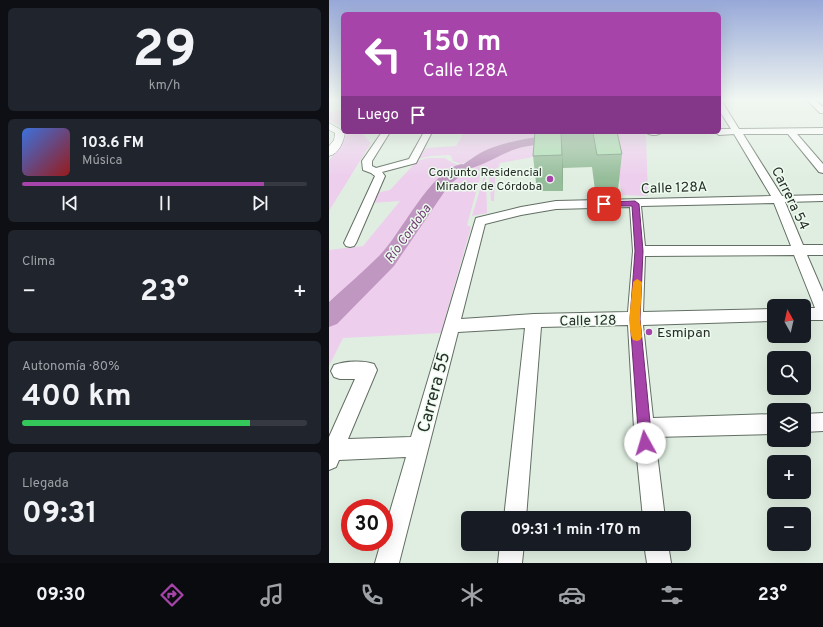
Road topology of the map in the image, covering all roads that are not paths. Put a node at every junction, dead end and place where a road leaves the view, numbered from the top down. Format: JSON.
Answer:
{"nodes":[{"id":1,"x":329,"y":126,"type":"edge"},
{"id":2,"x":733,"y":126,"type":"edge"},
{"id":3,"x":790,"y":131,"type":"junction"},
{"id":4,"x":823,"y":131,"type":"edge"},
{"id":5,"x":721,"y":132,"type":"edge"},
{"id":6,"x":736,"y":132,"type":"junction"},
{"id":7,"x":385,"y":134,"type":"edge"},
{"id":8,"x":427,"y":134,"type":"edge"},
{"id":9,"x":330,"y":150,"type":"edge"},
{"id":10,"x":823,"y":170,"type":"edge"},
{"id":11,"x":375,"y":171,"type":"junction"},
{"id":12,"x":823,"y":198,"type":"edge"},
{"id":13,"x":777,"y":199,"type":"junction"},
{"id":14,"x":635,"y":204,"type":"junction"},
{"id":15,"x":480,"y":221,"type":"joint"},
{"id":16,"x":350,"y":243,"type":"dead end"},
{"id":17,"x":823,"y":250,"type":"edge"},
{"id":18,"x":639,"y":251,"type":"junction"},
{"id":19,"x":799,"y":251,"type":"junction"},
{"id":20,"x":823,"y":310,"type":"edge"},
{"id":21,"x":811,"y":314,"type":"edge"},
{"id":22,"x":823,"y":314,"type":"edge"},
{"id":23,"x":767,"y":315,"type":"edge"},
{"id":24,"x":635,"y":319,"type":"junction"},
{"id":25,"x":534,"y":321,"type":"junction"},
{"id":26,"x":451,"y":326,"type":"junction"},
{"id":27,"x":340,"y":371,"type":"dead end"},
{"id":28,"x":823,"y":422,"type":"edge"},
{"id":29,"x":811,"y":423,"type":"edge"},
{"id":30,"x":767,"y":424,"type":"edge"},
{"id":31,"x":644,"y":428,"type":"junction"},
{"id":32,"x":417,"y":447,"type":"junction"},
{"id":33,"x":330,"y":453,"type":"edge"},
{"id":34,"x":516,"y":511,"type":"edge"},
{"id":35,"x":653,"y":511,"type":"edge"},
{"id":36,"x":511,"y":551,"type":"edge"},
{"id":37,"x":658,"y":551,"type":"edge"},
{"id":38,"x":387,"y":563,"type":"edge"},
{"id":39,"x":510,"y":563,"type":"edge"},
{"id":40,"x":659,"y":563,"type":"edge"}],
"edges":[{"from":1,"to":9,"type":"street"},
{"from":2,"to":6,"type":"street","name":"Carrera 54"},
{"from":3,"to":4,"type":"street"},
{"from":3,"to":6,"type":"street"},
{"from":3,"to":10,"type":"street"},
{"from":5,"to":6,"type":"street"},
{"from":6,"to":13,"type":"street","name":"Carrera 54"},
{"from":7,"to":11,"type":"street"},
{"from":8,"to":11,"type":"street"},
{"from":11,"to":16,"type":"street"},
{"from":12,"to":13,"type":"street","name":"Calle 128A"},
{"from":13,"to":14,"type":"street","name":"Calle 128A"},
{"from":13,"to":19,"type":"street","name":"Carrera 54"},
{"from":14,"to":15,"type":"street","name":"Calle 128A"},
{"from":14,"to":18,"type":"street"},
{"from":15,"to":26,"type":"street","name":"Carrera 55"},
{"from":17,"to":19,"type":"street"},
{"from":18,"to":19,"type":"street"},
{"from":18,"to":24,"type":"street"},
{"from":19,"to":20,"type":"street","name":"Carrera 54"},
{"from":21,"to":22,"type":"street"},
{"from":23,"to":24,"type":"street","name":"Calle 128"},
{"from":24,"to":25,"type":"street","name":"Calle 128"},
{"from":24,"to":31,"type":"street"},
{"from":25,"to":26,"type":"street","name":"Calle 128"},
{"from":25,"to":34,"type":"street"},
{"from":26,"to":32,"type":"street","name":"Carrera 55"},
{"from":27,"to":33,"type":"street"},
{"from":28,"to":29,"type":"street"},
{"from":30,"to":31,"type":"street"},
{"from":31,"to":35,"type":"street"},
{"from":32,"to":33,"type":"street"},
{"from":32,"to":38,"type":"street","name":"Carrera 55"},
{"from":36,"to":39,"type":"street"},
{"from":37,"to":40,"type":"street"}]}
